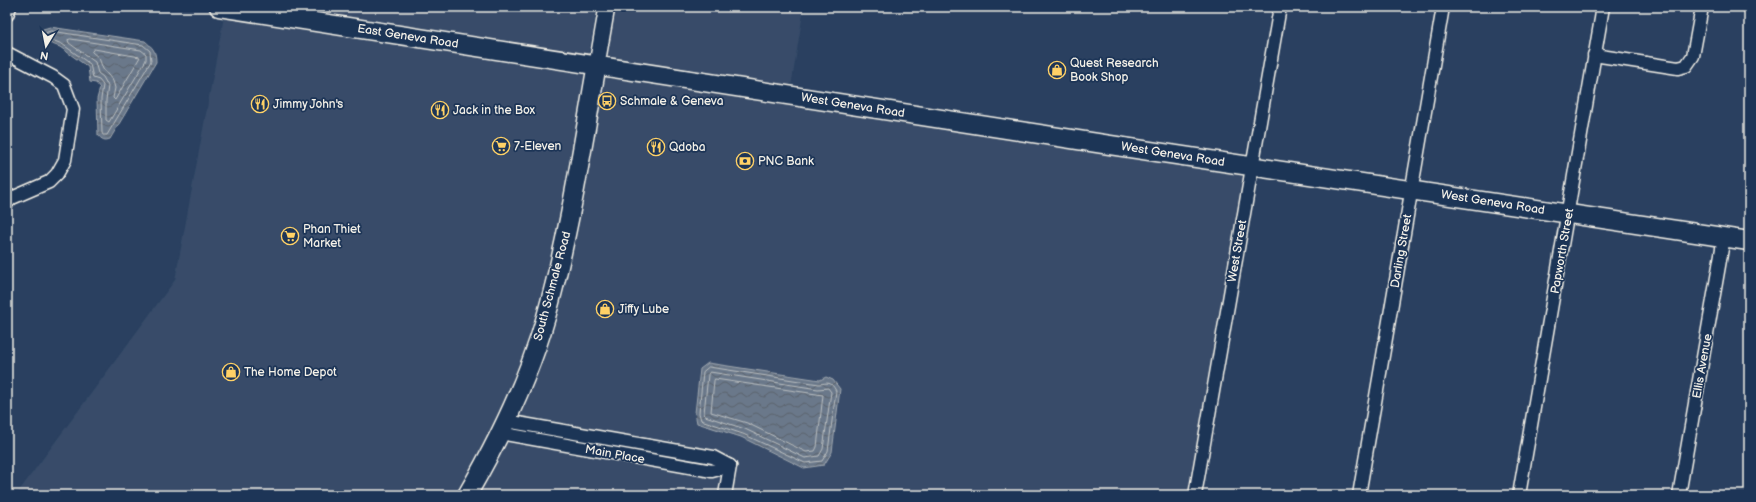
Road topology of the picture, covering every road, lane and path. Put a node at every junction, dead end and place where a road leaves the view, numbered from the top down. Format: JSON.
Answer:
{"nodes":[{"id":1,"x":10,"y":7,"type":"edge"},
{"id":2,"x":219,"y":7,"type":"edge"},
{"id":3,"x":607,"y":7,"type":"edge"},
{"id":4,"x":1280,"y":7,"type":"edge"},
{"id":5,"x":1443,"y":7,"type":"edge"},
{"id":6,"x":1603,"y":7,"type":"edge"},
{"id":7,"x":1702,"y":7,"type":"edge"},
{"id":8,"x":7,"y":15,"type":"edge"},
{"id":9,"x":7,"y":53,"type":"edge"},
{"id":10,"x":1594,"y":55,"type":"junction"},
{"id":11,"x":597,"y":64,"type":"junction"},
{"id":12,"x":1252,"y":166,"type":"junction"},
{"id":13,"x":1412,"y":190,"type":"junction"},
{"id":14,"x":7,"y":203,"type":"edge"},
{"id":15,"x":1568,"y":214,"type":"junction"},
{"id":16,"x":1724,"y":237,"type":"junction"},
{"id":17,"x":1749,"y":241,"type":"edge"},
{"id":18,"x":503,"y":427,"type":"junction"},
{"id":19,"x":468,"y":495,"type":"edge"},
{"id":20,"x":725,"y":495,"type":"edge"},
{"id":21,"x":1194,"y":495,"type":"edge"},
{"id":22,"x":1359,"y":495,"type":"edge"},
{"id":23,"x":1519,"y":495,"type":"edge"},
{"id":24,"x":1679,"y":495,"type":"edge"}],
"edges":[{"from":1,"to":8,"type":"street"},
{"from":2,"to":11,"type":"main road","name":"East Geneva Road"},
{"from":3,"to":11,"type":"street"},
{"from":4,"to":12,"type":"street","name":"West Street"},
{"from":5,"to":13,"type":"street","name":"Darling Street"},
{"from":6,"to":10,"type":"street","name":"Papworth Street"},
{"from":7,"to":10,"type":"street"},
{"from":9,"to":14,"type":"street"},
{"from":10,"to":15,"type":"street","name":"Papworth Street"},
{"from":11,"to":12,"type":"main road","name":"West Geneva Road"},
{"from":11,"to":18,"type":"main road","name":"South Schmale Road"},
{"from":12,"to":13,"type":"main road","name":"West Geneva Road"},
{"from":12,"to":21,"type":"street","name":"West Street"},
{"from":13,"to":15,"type":"main road","name":"West Geneva Road"},
{"from":13,"to":22,"type":"street","name":"Darling Street"},
{"from":15,"to":16,"type":"main road","name":"West Geneva Road"},
{"from":15,"to":23,"type":"street","name":"Papworth Street"},
{"from":16,"to":17,"type":"main road","name":"West Geneva Road"},
{"from":16,"to":24,"type":"street","name":"Ellis Avenue"},
{"from":18,"to":19,"type":"main road","name":"South Schmale Road"},
{"from":18,"to":20,"type":"street","name":"Main Place"}]}
